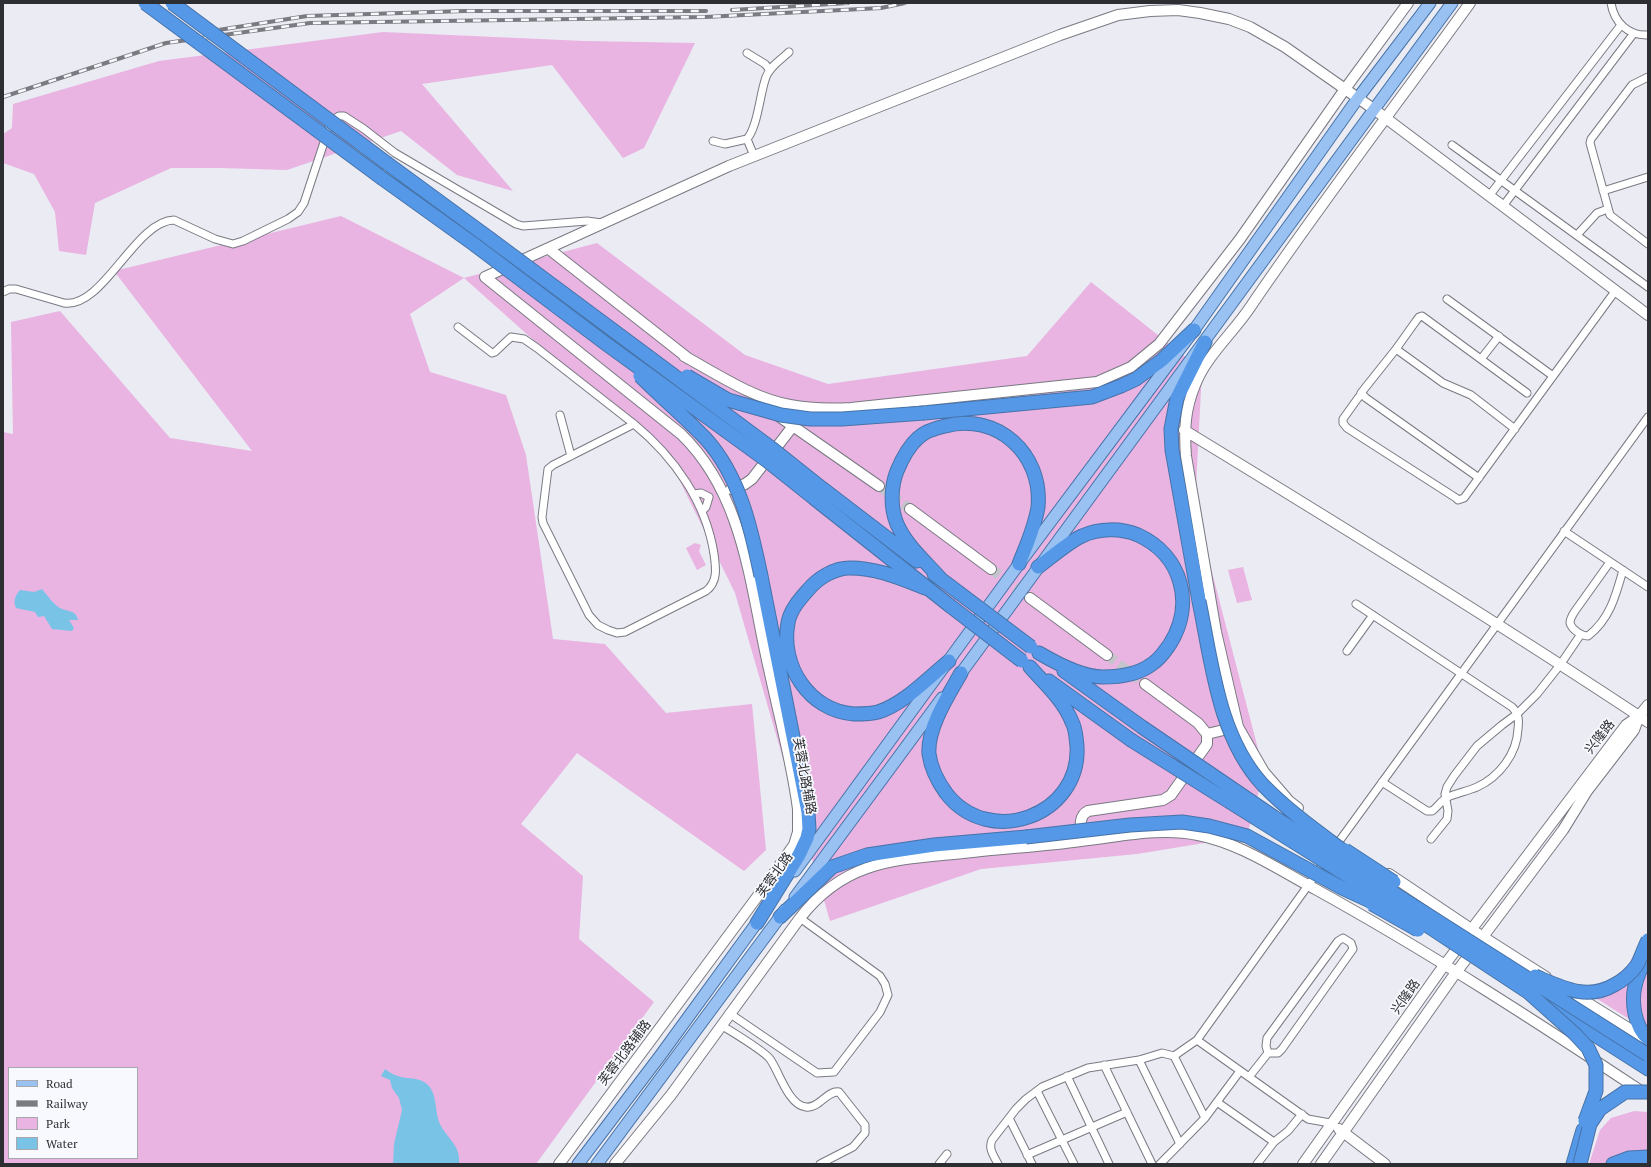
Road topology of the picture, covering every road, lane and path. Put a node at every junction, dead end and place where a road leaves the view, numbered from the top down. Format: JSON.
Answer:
{"nodes":[{"id":1,"x":145,"y":3,"type":"edge"},
{"id":2,"x":172,"y":3,"type":"edge"},
{"id":3,"x":1408,"y":3,"type":"edge"},
{"id":4,"x":1430,"y":3,"type":"edge"},
{"id":5,"x":1452,"y":3,"type":"edge"},
{"id":6,"x":1470,"y":3,"type":"edge"},
{"id":7,"x":1611,"y":3,"type":"edge"},
{"id":8,"x":1621,"y":25,"type":"junction"},
{"id":9,"x":1634,"y":33,"type":"junction"},
{"id":10,"x":1648,"y":35,"type":"edge"},
{"id":11,"x":789,"y":52,"type":"dead end"},
{"id":12,"x":746,"y":53,"type":"dead end"},
{"id":13,"x":770,"y":70,"type":"junction"},
{"id":14,"x":1648,"y":77,"type":"edge"},
{"id":15,"x":1345,"y":89,"type":"junction"},
{"id":16,"x":1358,"y":98,"type":"junction"},
{"id":17,"x":1375,"y":110,"type":"junction"},
{"id":18,"x":1386,"y":119,"type":"junction"},
{"id":19,"x":747,"y":139,"type":"junction"},
{"id":20,"x":713,"y":142,"type":"dead end"},
{"id":21,"x":1452,"y":145,"type":"dead end"},
{"id":22,"x":754,"y":156,"type":"junction"},
{"id":23,"x":1648,"y":177,"type":"edge"},
{"id":24,"x":1501,"y":180,"type":"junction"},
{"id":25,"x":1515,"y":190,"type":"junction"},
{"id":26,"x":1603,"y":191,"type":"junction"},
{"id":27,"x":1489,"y":196,"type":"junction"},
{"id":28,"x":1503,"y":206,"type":"junction"},
{"id":29,"x":1608,"y":209,"type":"junction"},
{"id":30,"x":603,"y":224,"type":"junction"},
{"id":31,"x":1577,"y":235,"type":"junction"},
{"id":32,"x":1648,"y":244,"type":"edge"},
{"id":33,"x":549,"y":249,"type":"junction"},
{"id":34,"x":1648,"y":288,"type":"edge"},
{"id":35,"x":1616,"y":290,"type":"junction"},
{"id":36,"x":3,"y":292,"type":"edge"},
{"id":37,"x":1447,"y":299,"type":"dead end"},
{"id":38,"x":1648,"y":315,"type":"edge"},
{"id":39,"x":458,"y":327,"type":"dead end"},
{"id":40,"x":1194,"y":330,"type":"junction"},
{"id":41,"x":1499,"y":336,"type":"junction"},
{"id":42,"x":1205,"y":342,"type":"junction"},
{"id":43,"x":605,"y":343,"type":"junction"},
{"id":44,"x":633,"y":344,"type":"junction"},
{"id":45,"x":1396,"y":349,"type":"junction"},
{"id":46,"x":684,"y":356,"type":"junction"},
{"id":47,"x":1481,"y":359,"type":"junction"},
{"id":48,"x":1554,"y":376,"type":"junction"},
{"id":49,"x":1361,"y":393,"type":"junction"},
{"id":50,"x":1527,"y":393,"type":"dead end"},
{"id":51,"x":560,"y":415,"type":"dead end"},
{"id":52,"x":1648,"y":417,"type":"edge"},
{"id":53,"x":634,"y":424,"type":"junction"},
{"id":54,"x":793,"y":426,"type":"junction"},
{"id":55,"x":1515,"y":429,"type":"junction"},
{"id":56,"x":1184,"y":430,"type":"junction"},
{"id":57,"x":571,"y":456,"type":"junction"},
{"id":58,"x":1479,"y":478,"type":"junction"},
{"id":59,"x":879,"y":486,"type":"tunnel mouth"},
{"id":60,"x":723,"y":491,"type":"junction"},
{"id":61,"x":694,"y":494,"type":"junction"},
{"id":62,"x":819,"y":494,"type":"junction"},
{"id":63,"x":709,"y":497,"type":"junction"},
{"id":64,"x":910,"y":509,"type":"tunnel mouth"},
{"id":65,"x":702,"y":511,"type":"junction"},
{"id":66,"x":1564,"y":531,"type":"junction"},
{"id":67,"x":1610,"y":562,"type":"junction"},
{"id":68,"x":1019,"y":564,"type":"junction"},
{"id":69,"x":1038,"y":567,"type":"junction"},
{"id":70,"x":991,"y":569,"type":"tunnel mouth"},
{"id":71,"x":1623,"y":570,"type":"junction"},
{"id":72,"x":940,"y":578,"type":"junction"},
{"id":73,"x":1648,"y":586,"type":"edge"},
{"id":74,"x":928,"y":589,"type":"junction"},
{"id":75,"x":1030,"y":598,"type":"tunnel mouth"},
{"id":76,"x":1356,"y":604,"type":"dead end"},
{"id":77,"x":1373,"y":615,"type":"junction"},
{"id":78,"x":1498,"y":623,"type":"junction"},
{"id":79,"x":1581,"y":634,"type":"junction"},
{"id":80,"x":1035,"y":650,"type":"junction"},
{"id":81,"x":1347,"y":652,"type":"dead end"},
{"id":82,"x":1107,"y":655,"type":"tunnel mouth"},
{"id":83,"x":949,"y":661,"type":"junction"},
{"id":84,"x":1026,"y":664,"type":"junction"},
{"id":85,"x":1560,"y":665,"type":"junction"},
{"id":86,"x":961,"y":673,"type":"junction"},
{"id":87,"x":1462,"y":674,"type":"junction"},
{"id":88,"x":1145,"y":684,"type":"tunnel mouth"},
{"id":89,"x":1648,"y":705,"type":"edge"},
{"id":90,"x":1517,"y":714,"type":"junction"},
{"id":91,"x":1639,"y":716,"type":"junction"},
{"id":92,"x":1648,"y":722,"type":"edge"},
{"id":93,"x":1238,"y":727,"type":"junction"},
{"id":94,"x":1207,"y":734,"type":"junction"},
{"id":95,"x":1382,"y":782,"type":"junction"},
{"id":96,"x":1445,"y":799,"type":"junction"},
{"id":97,"x":1325,"y":837,"type":"junction"},
{"id":98,"x":1431,"y":839,"type":"dead end"},
{"id":99,"x":1340,"y":840,"type":"junction"},
{"id":100,"x":1080,"y":842,"type":"junction"},
{"id":101,"x":1308,"y":886,"type":"junction"},
{"id":102,"x":1342,"y":888,"type":"junction"},
{"id":103,"x":780,"y":917,"type":"junction"},
{"id":104,"x":800,"y":918,"type":"junction"},
{"id":105,"x":757,"y":923,"type":"junction"},
{"id":106,"x":1436,"y":925,"type":"junction"},
{"id":107,"x":1471,"y":929,"type":"junction"},
{"id":108,"x":1483,"y":937,"type":"junction"},
{"id":109,"x":1648,"y":940,"type":"edge"},
{"id":110,"x":1648,"y":953,"type":"edge"},
{"id":111,"x":1500,"y":960,"type":"junction"},
{"id":112,"x":1444,"y":965,"type":"junction"},
{"id":113,"x":1457,"y":972,"type":"junction"},
{"id":114,"x":1541,"y":978,"type":"junction"},
{"id":115,"x":1528,"y":992,"type":"junction"},
{"id":116,"x":729,"y":1013,"type":"junction"},
{"id":117,"x":721,"y":1025,"type":"junction"},
{"id":118,"x":1565,"y":1025,"type":"junction"},
{"id":119,"x":1648,"y":1039,"type":"edge"},
{"id":120,"x":1197,"y":1040,"type":"junction"},
{"id":121,"x":1268,"y":1053,"type":"junction"},
{"id":122,"x":1648,"y":1055,"type":"edge"},
{"id":123,"x":1174,"y":1056,"type":"junction"},
{"id":124,"x":1139,"y":1060,"type":"junction"},
{"id":125,"x":1104,"y":1065,"type":"junction"},
{"id":126,"x":1648,"y":1069,"type":"edge"},
{"id":127,"x":1240,"y":1071,"type":"junction"},
{"id":128,"x":1067,"y":1076,"type":"junction"},
{"id":129,"x":1249,"y":1077,"type":"junction"},
{"id":130,"x":1037,"y":1091,"type":"junction"},
{"id":131,"x":1648,"y":1092,"type":"edge"},
{"id":132,"x":1648,"y":1096,"type":"edge"},
{"id":133,"x":1217,"y":1102,"type":"junction"},
{"id":134,"x":1126,"y":1112,"type":"junction"},
{"id":135,"x":1302,"y":1114,"type":"junction"},
{"id":136,"x":1009,"y":1118,"type":"junction"},
{"id":137,"x":1206,"y":1118,"type":"junction"},
{"id":138,"x":1331,"y":1123,"type":"junction"},
{"id":139,"x":1091,"y":1127,"type":"junction"},
{"id":140,"x":1343,"y":1133,"type":"junction"},
{"id":141,"x":1062,"y":1141,"type":"junction"},
{"id":142,"x":1274,"y":1142,"type":"junction"},
{"id":143,"x":1180,"y":1144,"type":"junction"},
{"id":144,"x":947,"y":1154,"type":"dead end"},
{"id":145,"x":1027,"y":1155,"type":"junction"},
{"id":146,"x":1648,"y":1157,"type":"edge"},
{"id":147,"x":1648,"y":1161,"type":"edge"},
{"id":148,"x":559,"y":1164,"type":"edge"},
{"id":149,"x":578,"y":1164,"type":"edge"},
{"id":150,"x":597,"y":1164,"type":"edge"},
{"id":151,"x":615,"y":1164,"type":"edge"},
{"id":152,"x":820,"y":1164,"type":"edge"},
{"id":153,"x":939,"y":1164,"type":"edge"},
{"id":154,"x":998,"y":1164,"type":"edge"},
{"id":155,"x":1032,"y":1164,"type":"edge"},
{"id":156,"x":1074,"y":1164,"type":"edge"},
{"id":157,"x":1109,"y":1164,"type":"edge"},
{"id":158,"x":1152,"y":1164,"type":"edge"},
{"id":159,"x":1160,"y":1164,"type":"edge"},
{"id":160,"x":1257,"y":1164,"type":"edge"},
{"id":161,"x":1303,"y":1164,"type":"edge"},
{"id":162,"x":1321,"y":1164,"type":"edge"},
{"id":163,"x":1386,"y":1164,"type":"edge"},
{"id":164,"x":1573,"y":1164,"type":"edge"},
{"id":165,"x":1580,"y":1164,"type":"edge"},
{"id":166,"x":1613,"y":1164,"type":"edge"},
{"id":167,"x":1625,"y":1164,"type":"edge"}],
"edges":[{"from":1,"to":43,"type":"highway","bridge":true},
{"from":2,"to":44,"type":"highway","bridge":true},
{"from":3,"to":15,"type":"street"},
{"from":4,"to":16,"type":"main road","name":"芙蓉北路"},
{"from":5,"to":17,"type":"main road"},
{"from":6,"to":18,"type":"street"},
{"from":7,"to":8,"type":"street"},
{"from":8,"to":9,"type":"street"},
{"from":8,"to":24,"type":"street"},
{"from":9,"to":10,"type":"street"},
{"from":9,"to":25,"type":"street"},
{"from":11,"to":13,"type":"street"},
{"from":12,"to":13,"type":"street"},
{"from":13,"to":19,"type":"street"},
{"from":14,"to":26,"type":"street"},
{"from":15,"to":16,"type":"street"},
{"from":15,"to":22,"type":"street"},
{"from":15,"to":46,"type":"street"},
{"from":16,"to":17,"type":"street"},
{"from":16,"to":40,"type":"main road","name":"芙蓉北路"},
{"from":17,"to":18,"type":"street"},
{"from":17,"to":42,"type":"main road"},
{"from":18,"to":27,"type":"street"},
{"from":18,"to":56,"type":"street"},
{"from":19,"to":20,"type":"street"},
{"from":19,"to":22,"type":"street"},
{"from":21,"to":24,"type":"street"},
{"from":22,"to":30,"type":"street"},
{"from":23,"to":26,"type":"street"},
{"from":24,"to":25,"type":"street"},
{"from":24,"to":27,"type":"street"},
{"from":25,"to":28,"type":"street"},
{"from":25,"to":31,"type":"street"},
{"from":26,"to":29,"type":"street"},
{"from":27,"to":28,"type":"street"},
{"from":28,"to":35,"type":"street"},
{"from":29,"to":31,"type":"street"},
{"from":29,"to":32,"type":"street"},
{"from":30,"to":33,"type":"street"},
{"from":30,"to":36,"type":"street"},
{"from":31,"to":34,"type":"street"},
{"from":33,"to":46,"type":"street"},
{"from":33,"to":60,"type":"street","name":"芙蓉北路辅路"},
{"from":35,"to":38,"type":"street"},
{"from":35,"to":48,"type":"street"},
{"from":37,"to":41,"type":"street"},
{"from":39,"to":53,"type":"street"},
{"from":40,"to":44,"type":"highway","bridge":true},
{"from":40,"to":68,"type":"main road","name":"芙蓉北路"},
{"from":41,"to":47,"type":"street"},
{"from":41,"to":48,"type":"street"},
{"from":42,"to":69,"type":"main road"},
{"from":42,"to":97,"type":"highway","bridge":true},
{"from":43,"to":62,"type":"highway","bridge":true},
{"from":43,"to":105,"type":"highway","bridge":true},
{"from":44,"to":62,"type":"highway","bridge":true},
{"from":45,"to":47,"type":"street"},
{"from":45,"to":49,"type":"street"},
{"from":45,"to":55,"type":"street"},
{"from":46,"to":54,"type":"street"},
{"from":47,"to":50,"type":"street"},
{"from":48,"to":55,"type":"street"},
{"from":49,"to":58,"type":"street"},
{"from":49,"to":58,"type":"street"},
{"from":51,"to":57,"type":"street"},
{"from":52,"to":66,"type":"street"},
{"from":53,"to":57,"type":"street"},
{"from":53,"to":61,"type":"street"},
{"from":54,"to":59,"type":"street"},
{"from":54,"to":60,"type":"street"},
{"from":55,"to":58,"type":"street"},
{"from":56,"to":78,"type":"street"},
{"from":56,"to":93,"type":"street"},
{"from":57,"to":65,"type":"street"},
{"from":60,"to":63,"type":"street"},
{"from":60,"to":148,"type":"street","name":"芙蓉北路辅路"},
{"from":61,"to":63,"type":"street"},
{"from":61,"to":65,"type":"street"},
{"from":62,"to":72,"type":"highway"},
{"from":62,"to":74,"type":"highway"},
{"from":63,"to":65,"type":"street"},
{"from":64,"to":70,"type":"street"},
{"from":66,"to":67,"type":"street"},
{"from":66,"to":78,"type":"street"},
{"from":67,"to":71,"type":"street"},
{"from":67,"to":79,"type":"street"},
{"from":68,"to":72,"type":"highway"},
{"from":68,"to":83,"type":"main road","name":"芙蓉北路"},
{"from":69,"to":80,"type":"highway"},
{"from":69,"to":86,"type":"main road"},
{"from":71,"to":73,"type":"street"},
{"from":71,"to":79,"type":"street"},
{"from":72,"to":80,"type":"highway","bridge":true},
{"from":74,"to":83,"type":"highway"},
{"from":74,"to":84,"type":"highway","bridge":true},
{"from":75,"to":82,"type":"street"},
{"from":76,"to":77,"type":"street"},
{"from":77,"to":81,"type":"street"},
{"from":77,"to":87,"type":"street"},
{"from":78,"to":85,"type":"street"},
{"from":78,"to":87,"type":"street"},
{"from":79,"to":85,"type":"street"},
{"from":80,"to":106,"type":"highway","bridge":true},
{"from":83,"to":105,"type":"main road","name":"芙蓉北路"},
{"from":84,"to":86,"type":"highway"},
{"from":84,"to":106,"type":"highway","bridge":true},
{"from":85,"to":90,"type":"street"},
{"from":85,"to":91,"type":"street"},
{"from":86,"to":103,"type":"main road"},
{"from":87,"to":90,"type":"street"},
{"from":87,"to":95,"type":"street"},
{"from":88,"to":94,"type":"street"},
{"from":89,"to":91,"type":"street"},
{"from":90,"to":96,"type":"street"},
{"from":90,"to":96,"type":"street"},
{"from":91,"to":92,"type":"street"},
{"from":91,"to":107,"type":"street","name":"兴隆路"},
{"from":91,"to":108,"type":"street","name":"兴隆路"},
{"from":93,"to":94,"type":"street"},
{"from":93,"to":99,"type":"street"},
{"from":94,"to":100,"type":"street"},
{"from":95,"to":96,"type":"street"},
{"from":95,"to":99,"type":"street"},
{"from":96,"to":98,"type":"street"},
{"from":97,"to":106,"type":"highway","bridge":true},
{"from":97,"to":114,"type":"highway","bridge":true},
{"from":99,"to":101,"type":"street"},
{"from":99,"to":107,"type":"street"},
{"from":100,"to":101,"type":"street"},
{"from":100,"to":104,"type":"street"},
{"from":101,"to":112,"type":"street"},
{"from":101,"to":120,"type":"street"},
{"from":102,"to":103,"type":"highway","bridge":true},
{"from":102,"to":106,"type":"highway","bridge":true},
{"from":102,"to":118,"type":"highway","bridge":true},
{"from":103,"to":150,"type":"main road"},
{"from":104,"to":116,"type":"street"},
{"from":104,"to":116,"type":"street"},
{"from":105,"to":149,"type":"main road","name":"芙蓉北路"},
{"from":106,"to":111,"type":"highway","bridge":true},
{"from":106,"to":115,"type":"highway","bridge":true},
{"from":107,"to":108,"type":"street"},
{"from":107,"to":112,"type":"street","name":"兴隆路"},
{"from":108,"to":113,"type":"street","name":"兴隆路"},
{"from":108,"to":119,"type":"street"},
{"from":109,"to":114,"type":"highway","bridge":true},
{"from":110,"to":119,"type":"highway"},
{"from":111,"to":114,"type":"highway","bridge":true},
{"from":111,"to":122,"type":"highway","bridge":true},
{"from":112,"to":113,"type":"street"},
{"from":112,"to":138,"type":"street","name":"兴隆路"},
{"from":113,"to":132,"type":"street"},
{"from":113,"to":140,"type":"street","name":"兴隆路"},
{"from":115,"to":118,"type":"highway","bridge":true},
{"from":115,"to":126,"type":"highway","bridge":true},
{"from":116,"to":117,"type":"street"},
{"from":117,"to":151,"type":"street"},
{"from":117,"to":152,"type":"street"},
{"from":118,"to":164,"type":"highway","bridge":true},
{"from":120,"to":123,"type":"street"},
{"from":120,"to":127,"type":"street"},
{"from":121,"to":121,"type":"street"},
{"from":121,"to":129,"type":"street"},
{"from":123,"to":124,"type":"street"},
{"from":123,"to":137,"type":"street"},
{"from":124,"to":125,"type":"street"},
{"from":124,"to":143,"type":"street"},
{"from":125,"to":128,"type":"street"},
{"from":125,"to":134,"type":"street"},
{"from":127,"to":129,"type":"street"},
{"from":127,"to":133,"type":"street"},
{"from":128,"to":130,"type":"street"},
{"from":128,"to":139,"type":"street"},
{"from":129,"to":135,"type":"street"},
{"from":130,"to":136,"type":"street"},
{"from":130,"to":141,"type":"street"},
{"from":131,"to":165,"type":"highway","bridge":true},
{"from":133,"to":137,"type":"street"},
{"from":133,"to":142,"type":"street"},
{"from":134,"to":139,"type":"street"},
{"from":134,"to":158,"type":"street"},
{"from":135,"to":138,"type":"street"},
{"from":135,"to":142,"type":"street"},
{"from":136,"to":145,"type":"street"},
{"from":136,"to":154,"type":"street"},
{"from":137,"to":143,"type":"street"},
{"from":138,"to":140,"type":"street"},
{"from":138,"to":161,"type":"street","name":"兴隆路"},
{"from":139,"to":141,"type":"street"},
{"from":139,"to":157,"type":"street"},
{"from":140,"to":162,"type":"street","name":"兴隆路"},
{"from":140,"to":163,"type":"street"},
{"from":141,"to":145,"type":"street"},
{"from":141,"to":156,"type":"street"},
{"from":142,"to":160,"type":"street"},
{"from":143,"to":159,"type":"street"},
{"from":144,"to":153,"type":"street"},
{"from":145,"to":155,"type":"street"},
{"from":146,"to":166,"type":"highway"},
{"from":147,"to":167,"type":"highway"}]}
